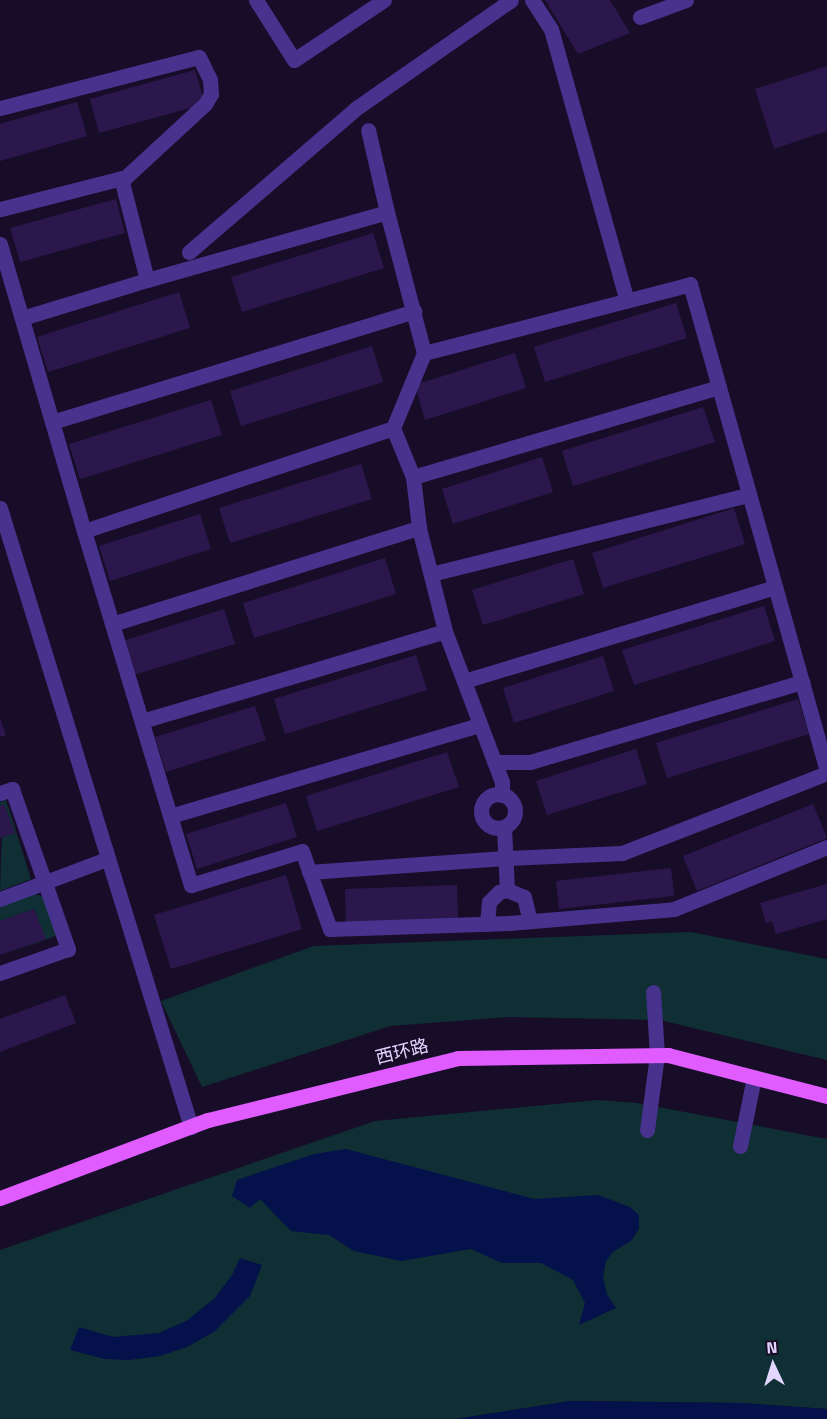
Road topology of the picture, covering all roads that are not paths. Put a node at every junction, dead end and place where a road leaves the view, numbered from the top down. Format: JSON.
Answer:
{"nodes":[{"id":1,"x":256,"y":0,"type":"edge"},
{"id":2,"x":384,"y":0,"type":"edge"},
{"id":3,"x":511,"y":0,"type":"edge"},
{"id":4,"x":532,"y":0,"type":"edge"},
{"id":5,"x":686,"y":0,"type":"edge"},
{"id":6,"x":640,"y":17,"type":"dead end"},
{"id":7,"x":0,"y":108,"type":"edge"},
{"id":8,"x":368,"y":130,"type":"dead end"},
{"id":9,"x":121,"y":178,"type":"junction"},
{"id":10,"x":0,"y":209,"type":"edge"},
{"id":11,"x":387,"y":212,"type":"junction"},
{"id":12,"x":0,"y":244,"type":"edge"},
{"id":13,"x":189,"y":252,"type":"dead end"},
{"id":14,"x":147,"y":280,"type":"junction"},
{"id":15,"x":627,"y":301,"type":"junction"},
{"id":16,"x":414,"y":311,"type":"junction"},
{"id":17,"x":22,"y":318,"type":"junction"},
{"id":18,"x":424,"y":353,"type":"junction"},
{"id":19,"x":719,"y":387,"type":"junction"},
{"id":20,"x":52,"y":422,"type":"junction"},
{"id":21,"x":393,"y":428,"type":"junction"},
{"id":22,"x":413,"y":477,"type":"junction"},
{"id":23,"x":749,"y":495,"type":"junction"},
{"id":24,"x":0,"y":508,"type":"edge"},
{"id":25,"x":419,"y":528,"type":"junction"},
{"id":26,"x":84,"y":531,"type":"junction"},
{"id":27,"x":431,"y":574,"type":"junction"},
{"id":28,"x":775,"y":587,"type":"junction"},
{"id":29,"x":112,"y":624,"type":"junction"},
{"id":30,"x":445,"y":631,"type":"junction"},
{"id":31,"x":464,"y":681,"type":"junction"},
{"id":32,"x":802,"y":682,"type":"junction"},
{"id":33,"x":142,"y":721,"type":"junction"},
{"id":34,"x":480,"y":725,"type":"junction"},
{"id":35,"x":494,"y":762,"type":"junction"},
{"id":36,"x":827,"y":772,"type":"edge"},
{"id":37,"x":0,"y":794,"type":"edge"},
{"id":38,"x":502,"y":795,"type":"junction"},
{"id":39,"x":170,"y":816,"type":"junction"},
{"id":40,"x":504,"y":827,"type":"junction"},
{"id":41,"x":827,"y":847,"type":"edge"},
{"id":42,"x":505,"y":858,"type":"junction"},
{"id":43,"x":107,"y":859,"type":"junction"},
{"id":44,"x":309,"y":872,"type":"junction"},
{"id":45,"x":45,"y":882,"type":"junction"},
{"id":46,"x":507,"y":890,"type":"junction"},
{"id":47,"x":0,"y":899,"type":"edge"},
{"id":48,"x":530,"y":921,"type":"junction"},
{"id":49,"x":487,"y":924,"type":"junction"},
{"id":50,"x":0,"y":974,"type":"edge"},
{"id":51,"x":653,"y":992,"type":"dead end"},
{"id":52,"x":657,"y":1055,"type":"junction"},
{"id":53,"x":754,"y":1077,"type":"junction"},
{"id":54,"x":827,"y":1095,"type":"edge"},
{"id":55,"x":191,"y":1127,"type":"junction"},
{"id":56,"x":647,"y":1130,"type":"dead end"},
{"id":57,"x":740,"y":1146,"type":"dead end"},
{"id":58,"x":0,"y":1198,"type":"edge"}],
"edges":[{"from":1,"to":2,"type":"street"},
{"from":3,"to":13,"type":"street"},
{"from":4,"to":15,"type":"street"},
{"from":5,"to":6,"type":"street"},
{"from":7,"to":9,"type":"street"},
{"from":8,"to":11,"type":"street"},
{"from":9,"to":10,"type":"street"},
{"from":9,"to":14,"type":"street"},
{"from":11,"to":14,"type":"street"},
{"from":11,"to":16,"type":"street"},
{"from":12,"to":17,"type":"street"},
{"from":14,"to":17,"type":"street"},
{"from":15,"to":18,"type":"street"},
{"from":15,"to":19,"type":"street"},
{"from":16,"to":18,"type":"street"},
{"from":16,"to":20,"type":"street"},
{"from":17,"to":20,"type":"street"},
{"from":18,"to":21,"type":"street"},
{"from":19,"to":22,"type":"street"},
{"from":19,"to":23,"type":"street"},
{"from":20,"to":26,"type":"street"},
{"from":21,"to":22,"type":"street"},
{"from":21,"to":26,"type":"street"},
{"from":22,"to":25,"type":"street"},
{"from":23,"to":27,"type":"street"},
{"from":23,"to":28,"type":"street"},
{"from":24,"to":43,"type":"street"},
{"from":25,"to":27,"type":"street"},
{"from":25,"to":29,"type":"street"},
{"from":26,"to":29,"type":"street"},
{"from":27,"to":30,"type":"street"},
{"from":28,"to":31,"type":"street"},
{"from":28,"to":32,"type":"street"},
{"from":29,"to":33,"type":"street"},
{"from":30,"to":31,"type":"street"},
{"from":30,"to":33,"type":"street"},
{"from":31,"to":34,"type":"street"},
{"from":32,"to":35,"type":"street"},
{"from":32,"to":36,"type":"street"},
{"from":33,"to":39,"type":"street"},
{"from":34,"to":35,"type":"street"},
{"from":34,"to":39,"type":"street"},
{"from":35,"to":38,"type":"street"},
{"from":36,"to":42,"type":"street"},
{"from":37,"to":45,"type":"street"},
{"from":38,"to":40,"type":"street"},
{"from":38,"to":40,"type":"street"},
{"from":39,"to":44,"type":"street"},
{"from":40,"to":42,"type":"street"},
{"from":41,"to":48,"type":"street"},
{"from":42,"to":44,"type":"street"},
{"from":42,"to":46,"type":"street"},
{"from":43,"to":45,"type":"street"},
{"from":43,"to":55,"type":"street"},
{"from":44,"to":49,"type":"street"},
{"from":45,"to":47,"type":"street"},
{"from":45,"to":50,"type":"street"},
{"from":46,"to":48,"type":"street"},
{"from":46,"to":49,"type":"street"},
{"from":48,"to":49,"type":"street"},
{"from":51,"to":52,"type":"street"},
{"from":52,"to":53,"type":"main road","name":"西环路"},
{"from":52,"to":55,"type":"main road","name":"西环路"},
{"from":52,"to":56,"type":"street"},
{"from":53,"to":54,"type":"main road","name":"西环路"},
{"from":53,"to":57,"type":"street"},
{"from":55,"to":58,"type":"main road","name":"西环路"}]}
